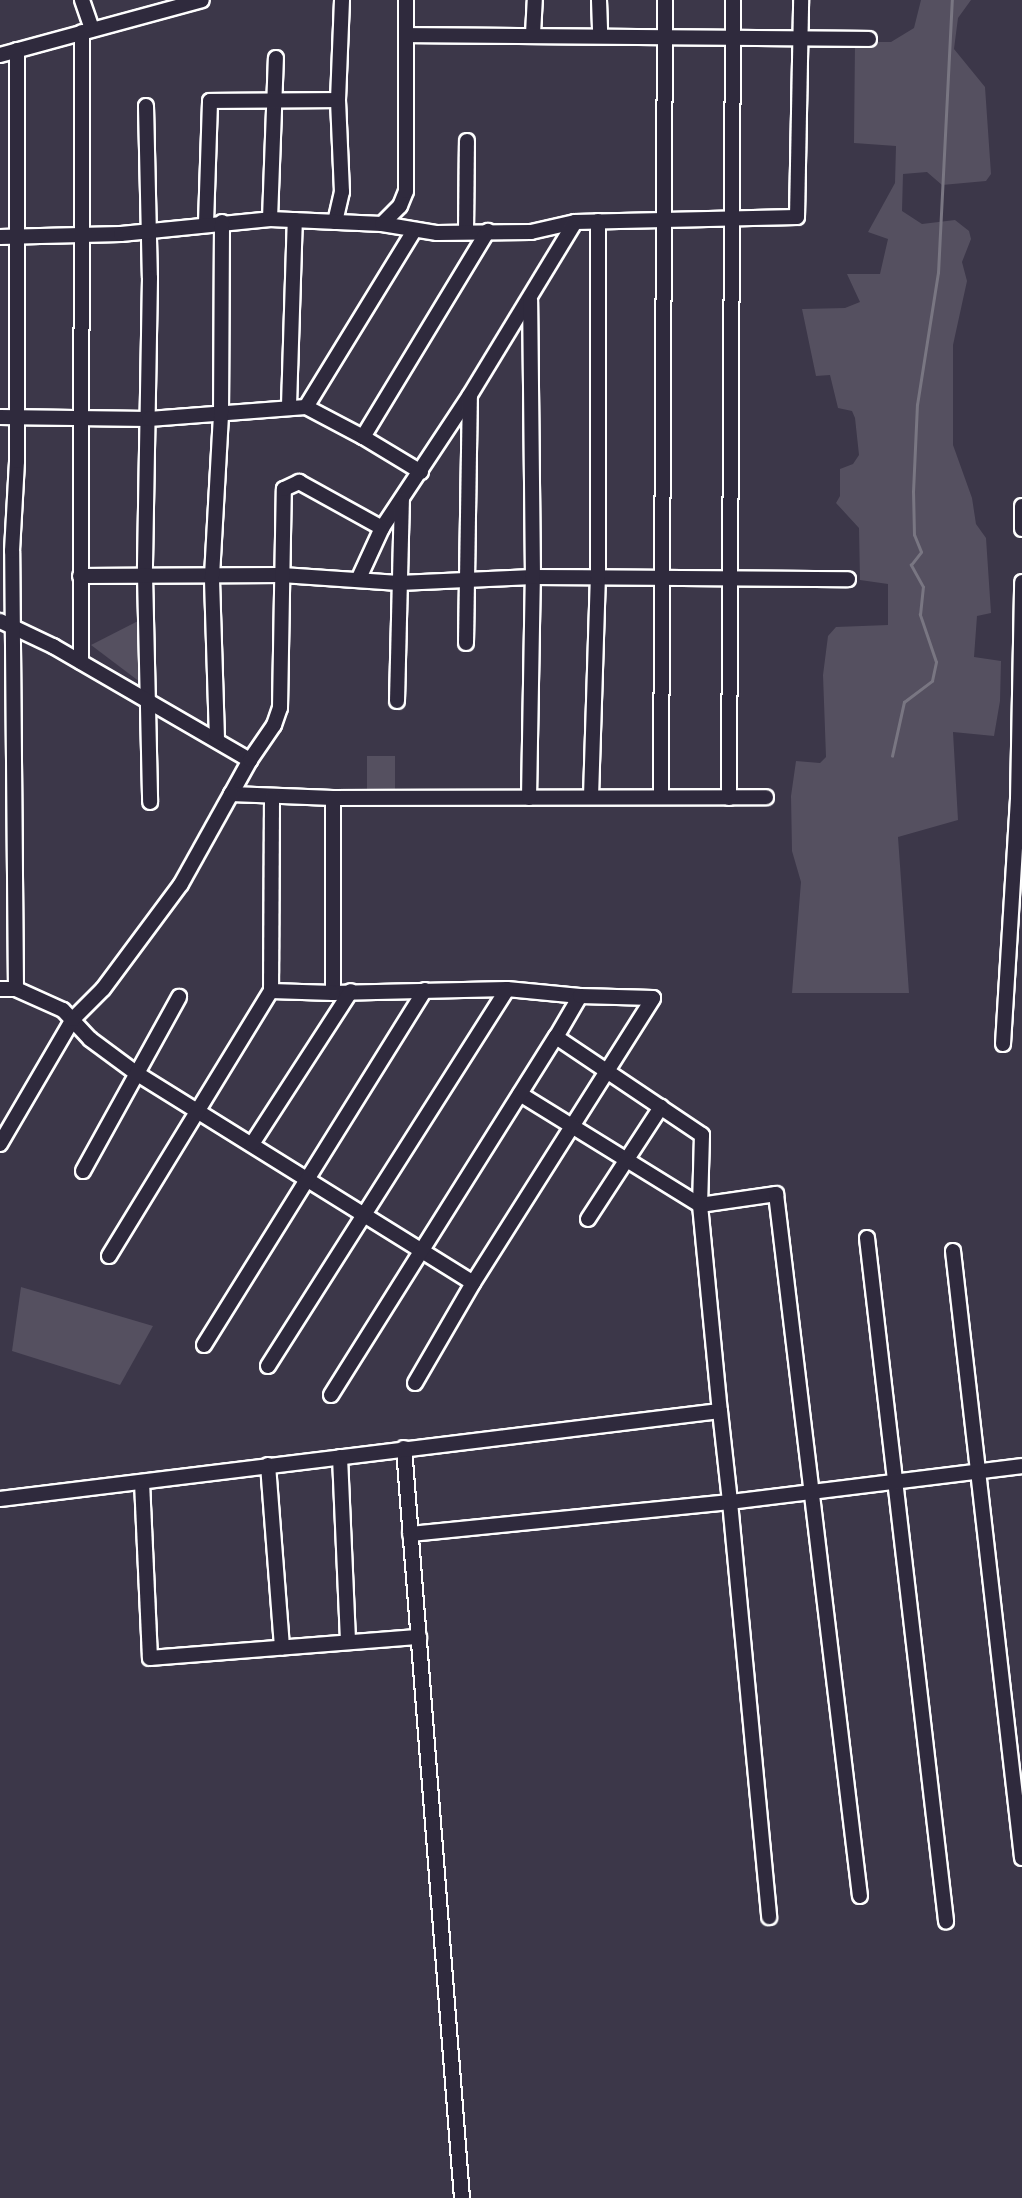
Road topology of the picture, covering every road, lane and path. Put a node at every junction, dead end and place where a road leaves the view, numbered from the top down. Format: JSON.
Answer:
{"nodes":[{"id":1,"x":82,"y":0,"type":"edge"},
{"id":2,"x":202,"y":0,"type":"edge"},
{"id":3,"x":342,"y":0,"type":"edge"},
{"id":4,"x":406,"y":0,"type":"edge"},
{"id":5,"x":535,"y":0,"type":"edge"},
{"id":6,"x":599,"y":0,"type":"edge"},
{"id":7,"x":665,"y":0,"type":"edge"},
{"id":8,"x":733,"y":0,"type":"edge"},
{"id":9,"x":801,"y":0,"type":"edge"},
{"id":10,"x":87,"y":30,"type":"junction"},
{"id":11,"x":533,"y":34,"type":"junction"},
{"id":12,"x":406,"y":35,"type":"junction"},
{"id":13,"x":600,"y":35,"type":"junction"},
{"id":14,"x":733,"y":35,"type":"junction"},
{"id":15,"x":665,"y":36,"type":"junction"},
{"id":16,"x":800,"y":37,"type":"junction"},
{"id":17,"x":869,"y":39,"type":"dead end"},
{"id":18,"x":17,"y":50,"type":"junction"},
{"id":19,"x":0,"y":55,"type":"edge"},
{"id":20,"x":276,"y":58,"type":"dead end"},
{"id":21,"x":277,"y":99,"type":"junction"},
{"id":22,"x":338,"y":100,"type":"junction"},
{"id":23,"x":146,"y":106,"type":"dead end"},
{"id":24,"x":467,"y":141,"type":"dead end"},
{"id":25,"x":731,"y":218,"type":"junction"},
{"id":26,"x":270,"y":219,"type":"junction"},
{"id":27,"x":295,"y":220,"type":"junction"},
{"id":28,"x":664,"y":220,"type":"junction"},
{"id":29,"x":598,"y":221,"type":"junction"},
{"id":30,"x":222,"y":222,"type":"junction"},
{"id":31,"x":335,"y":222,"type":"junction"},
{"id":32,"x":575,"y":222,"type":"junction"},
{"id":33,"x":206,"y":223,"type":"junction"},
{"id":34,"x":382,"y":224,"type":"junction"},
{"id":35,"x":149,"y":230,"type":"junction"},
{"id":36,"x":414,"y":231,"type":"junction"},
{"id":37,"x":488,"y":231,"type":"junction"},
{"id":38,"x":466,"y":232,"type":"junction"},
{"id":39,"x":80,"y":236,"type":"junction"},
{"id":40,"x":0,"y":237,"type":"edge"},
{"id":41,"x":17,"y":237,"type":"junction"},
{"id":42,"x":530,"y":300,"type":"junction"},
{"id":43,"x":470,"y":395,"type":"junction"},
{"id":44,"x":289,"y":406,"type":"junction"},
{"id":45,"x":306,"y":407,"type":"junction"},
{"id":46,"x":83,"y":416,"type":"junction"},
{"id":47,"x":221,"y":416,"type":"junction"},
{"id":48,"x":7,"y":417,"type":"edge"},
{"id":49,"x":149,"y":419,"type":"junction"},
{"id":50,"x":362,"y":437,"type":"junction"},
{"id":51,"x":421,"y":472,"type":"junction"},
{"id":52,"x":402,"y":500,"type":"junction"},
{"id":53,"x":1021,"y":506,"type":"edge"},
{"id":54,"x":382,"y":528,"type":"junction"},
{"id":55,"x":1022,"y":529,"type":"edge"},
{"id":56,"x":145,"y":575,"type":"junction"},
{"id":57,"x":282,"y":575,"type":"junction"},
{"id":58,"x":80,"y":576,"type":"junction"},
{"id":59,"x":212,"y":576,"type":"junction"},
{"id":60,"x":533,"y":577,"type":"junction"},
{"id":61,"x":598,"y":577,"type":"junction"},
{"id":62,"x":359,"y":578,"type":"junction"},
{"id":63,"x":664,"y":578,"type":"junction"},
{"id":64,"x":730,"y":578,"type":"junction"},
{"id":65,"x":848,"y":579,"type":"dead end"},
{"id":66,"x":468,"y":581,"type":"junction"},
{"id":67,"x":1022,"y":582,"type":"edge"},
{"id":68,"x":399,"y":583,"type":"junction"},
{"id":69,"x":0,"y":621,"type":"edge"},
{"id":70,"x":15,"y":627,"type":"junction"},
{"id":71,"x":466,"y":643,"type":"dead end"},
{"id":72,"x":81,"y":663,"type":"junction"},
{"id":73,"x":149,"y":699,"type":"junction"},
{"id":74,"x":397,"y":701,"type":"dead end"},
{"id":75,"x":217,"y":739,"type":"junction"},
{"id":76,"x":250,"y":760,"type":"junction"},
{"id":77,"x":0,"y":793,"type":"edge"},
{"id":78,"x":231,"y":793,"type":"junction"},
{"id":79,"x":15,"y":794,"type":"junction"},
{"id":80,"x":272,"y":796,"type":"junction"},
{"id":81,"x":591,"y":797,"type":"junction"},
{"id":82,"x":662,"y":797,"type":"junction"},
{"id":83,"x":729,"y":797,"type":"junction"},
{"id":84,"x":766,"y":797,"type":"dead end"},
{"id":85,"x":333,"y":798,"type":"junction"},
{"id":86,"x":528,"y":798,"type":"junction"},
{"id":87,"x":1020,"y":801,"type":"edge"},
{"id":88,"x":150,"y":802,"type":"dead end"},
{"id":89,"x":0,"y":989,"type":"edge"},
{"id":90,"x":16,"y":989,"type":"junction"},
{"id":91,"x":507,"y":989,"type":"junction"},
{"id":92,"x":425,"y":990,"type":"junction"},
{"id":93,"x":351,"y":991,"type":"junction"},
{"id":94,"x":271,"y":992,"type":"junction"},
{"id":95,"x":333,"y":993,"type":"junction"},
{"id":96,"x":580,"y":996,"type":"junction"},
{"id":97,"x":180,"y":997,"type":"dead end"},
{"id":98,"x":73,"y":1019,"type":"junction"},
{"id":99,"x":556,"y":1037,"type":"junction"},
{"id":100,"x":1003,"y":1044,"type":"dead end"},
{"id":101,"x":608,"y":1072,"type":"junction"},
{"id":102,"x":136,"y":1073,"type":"junction"},
{"id":103,"x":520,"y":1094,"type":"junction"},
{"id":104,"x":661,"y":1107,"type":"junction"},
{"id":105,"x":198,"y":1111,"type":"junction"},
{"id":106,"x":572,"y":1128,"type":"junction"},
{"id":107,"x":0,"y":1144,"type":"edge"},
{"id":108,"x":252,"y":1144,"type":"junction"},
{"id":109,"x":626,"y":1161,"type":"junction"},
{"id":110,"x":83,"y":1171,"type":"dead end"},
{"id":111,"x":308,"y":1178,"type":"junction"},
{"id":112,"x":700,"y":1205,"type":"junction"},
{"id":113,"x":363,"y":1216,"type":"junction"},
{"id":114,"x":588,"y":1219,"type":"dead end"},
{"id":115,"x":867,"y":1238,"type":"dead end"},
{"id":116,"x":420,"y":1249,"type":"junction"},
{"id":117,"x":953,"y":1251,"type":"dead end"},
{"id":118,"x":109,"y":1256,"type":"dead end"},
{"id":119,"x":473,"y":1283,"type":"junction"},
{"id":120,"x":204,"y":1345,"type":"dead end"},
{"id":121,"x":268,"y":1366,"type":"dead end"},
{"id":122,"x":415,"y":1383,"type":"dead end"},
{"id":123,"x":331,"y":1395,"type":"dead end"},
{"id":124,"x":720,"y":1411,"type":"junction"},
{"id":125,"x":404,"y":1448,"type":"junction"},
{"id":126,"x":340,"y":1457,"type":"junction"},
{"id":127,"x":268,"y":1465,"type":"junction"},
{"id":128,"x":1022,"y":1466,"type":"edge"},
{"id":129,"x":981,"y":1471,"type":"junction"},
{"id":130,"x":142,"y":1482,"type":"junction"},
{"id":131,"x":894,"y":1483,"type":"junction"},
{"id":132,"x":814,"y":1493,"type":"junction"},
{"id":133,"x":0,"y":1499,"type":"edge"},
{"id":134,"x":730,"y":1502,"type":"junction"},
{"id":135,"x":410,"y":1534,"type":"junction"},
{"id":136,"x":419,"y":1637,"type":"junction"},
{"id":137,"x":348,"y":1642,"type":"junction"},
{"id":138,"x":282,"y":1647,"type":"junction"},
{"id":139,"x":1022,"y":1858,"type":"edge"},
{"id":140,"x":860,"y":1896,"type":"dead end"},
{"id":141,"x":769,"y":1917,"type":"dead end"},
{"id":142,"x":946,"y":1921,"type":"dead end"},
{"id":143,"x":462,"y":2198,"type":"edge"}],
"edges":[{"from":1,"to":10,"type":"street"},
{"from":2,"to":10,"type":"street"},
{"from":3,"to":22,"type":"street"},
{"from":4,"to":12,"type":"street"},
{"from":5,"to":11,"type":"street"},
{"from":6,"to":13,"type":"street"},
{"from":7,"to":15,"type":"street"},
{"from":8,"to":14,"type":"street"},
{"from":9,"to":16,"type":"street"},
{"from":10,"to":18,"type":"street"},
{"from":10,"to":39,"type":"street"},
{"from":11,"to":12,"type":"street"},
{"from":11,"to":13,"type":"street"},
{"from":12,"to":34,"type":"street"},
{"from":13,"to":15,"type":"street"},
{"from":14,"to":15,"type":"street"},
{"from":14,"to":16,"type":"street"},
{"from":14,"to":25,"type":"street"},
{"from":15,"to":28,"type":"street"},
{"from":16,"to":17,"type":"street"},
{"from":16,"to":25,"type":"street"},
{"from":18,"to":19,"type":"street"},
{"from":18,"to":41,"type":"street"},
{"from":20,"to":21,"type":"street"},
{"from":21,"to":22,"type":"street"},
{"from":21,"to":26,"type":"street"},
{"from":21,"to":33,"type":"street"},
{"from":22,"to":31,"type":"street"},
{"from":23,"to":35,"type":"street"},
{"from":24,"to":38,"type":"street"},
{"from":25,"to":28,"type":"street"},
{"from":25,"to":64,"type":"street"},
{"from":26,"to":27,"type":"street"},
{"from":26,"to":30,"type":"street"},
{"from":27,"to":31,"type":"street"},
{"from":27,"to":44,"type":"street"},
{"from":28,"to":29,"type":"street"},
{"from":28,"to":63,"type":"street"},
{"from":29,"to":32,"type":"street"},
{"from":29,"to":61,"type":"street"},
{"from":30,"to":33,"type":"street"},
{"from":30,"to":47,"type":"street"},
{"from":31,"to":34,"type":"street"},
{"from":32,"to":37,"type":"street"},
{"from":32,"to":42,"type":"street"},
{"from":33,"to":35,"type":"street"},
{"from":34,"to":36,"type":"street"},
{"from":35,"to":39,"type":"street"},
{"from":35,"to":49,"type":"street"},
{"from":36,"to":38,"type":"street"},
{"from":36,"to":45,"type":"street"},
{"from":37,"to":38,"type":"street"},
{"from":37,"to":50,"type":"street"},
{"from":39,"to":41,"type":"street"},
{"from":39,"to":46,"type":"street"},
{"from":40,"to":41,"type":"street"},
{"from":41,"to":48,"type":"street"},
{"from":42,"to":43,"type":"street"},
{"from":42,"to":60,"type":"street"},
{"from":43,"to":51,"type":"street"},
{"from":43,"to":66,"type":"street"},
{"from":44,"to":45,"type":"street"},
{"from":44,"to":47,"type":"street"},
{"from":45,"to":50,"type":"street"},
{"from":46,"to":48,"type":"street"},
{"from":46,"to":49,"type":"street"},
{"from":46,"to":58,"type":"street"},
{"from":47,"to":49,"type":"street"},
{"from":47,"to":59,"type":"street"},
{"from":48,"to":70,"type":"street"},
{"from":49,"to":56,"type":"street"},
{"from":50,"to":51,"type":"street"},
{"from":51,"to":52,"type":"street"},
{"from":52,"to":54,"type":"street"},
{"from":52,"to":68,"type":"street"},
{"from":53,"to":55,"type":"street"},
{"from":54,"to":57,"type":"street"},
{"from":54,"to":62,"type":"street"},
{"from":56,"to":58,"type":"street"},
{"from":56,"to":59,"type":"street"},
{"from":56,"to":73,"type":"street"},
{"from":57,"to":59,"type":"street"},
{"from":57,"to":62,"type":"street"},
{"from":57,"to":76,"type":"street"},
{"from":58,"to":72,"type":"street"},
{"from":59,"to":75,"type":"street"},
{"from":60,"to":61,"type":"street"},
{"from":60,"to":66,"type":"street"},
{"from":60,"to":86,"type":"street"},
{"from":61,"to":63,"type":"street"},
{"from":61,"to":81,"type":"street"},
{"from":62,"to":68,"type":"street"},
{"from":63,"to":64,"type":"street"},
{"from":63,"to":82,"type":"street"},
{"from":64,"to":65,"type":"street"},
{"from":64,"to":83,"type":"street"},
{"from":66,"to":68,"type":"street"},
{"from":66,"to":71,"type":"street"},
{"from":67,"to":87,"type":"street"},
{"from":68,"to":74,"type":"street"},
{"from":69,"to":70,"type":"street"},
{"from":70,"to":72,"type":"street"},
{"from":70,"to":79,"type":"street"},
{"from":72,"to":73,"type":"street"},
{"from":73,"to":75,"type":"street"},
{"from":73,"to":88,"type":"street"},
{"from":75,"to":76,"type":"street"},
{"from":76,"to":78,"type":"street"},
{"from":77,"to":79,"type":"street"},
{"from":78,"to":80,"type":"street"},
{"from":78,"to":98,"type":"street"},
{"from":79,"to":90,"type":"street"},
{"from":80,"to":85,"type":"street"},
{"from":80,"to":94,"type":"street"},
{"from":81,"to":82,"type":"street"},
{"from":81,"to":86,"type":"street"},
{"from":82,"to":83,"type":"street"},
{"from":83,"to":84,"type":"street"},
{"from":85,"to":86,"type":"street"},
{"from":85,"to":95,"type":"street"},
{"from":87,"to":100,"type":"street"},
{"from":89,"to":90,"type":"street"},
{"from":90,"to":98,"type":"street"},
{"from":91,"to":92,"type":"street"},
{"from":91,"to":96,"type":"street"},
{"from":91,"to":113,"type":"street"},
{"from":92,"to":93,"type":"street"},
{"from":92,"to":111,"type":"street"},
{"from":93,"to":95,"type":"street"},
{"from":93,"to":108,"type":"street"},
{"from":94,"to":95,"type":"street"},
{"from":94,"to":105,"type":"street"},
{"from":96,"to":99,"type":"street"},
{"from":96,"to":101,"type":"street"},
{"from":97,"to":102,"type":"street"},
{"from":98,"to":102,"type":"street"},
{"from":98,"to":107,"type":"street"},
{"from":99,"to":101,"type":"street"},
{"from":99,"to":103,"type":"street"},
{"from":101,"to":104,"type":"street"},
{"from":101,"to":106,"type":"street"},
{"from":102,"to":105,"type":"street"},
{"from":102,"to":110,"type":"street"},
{"from":103,"to":106,"type":"street"},
{"from":103,"to":116,"type":"street"},
{"from":104,"to":109,"type":"street"},
{"from":104,"to":112,"type":"street"},
{"from":105,"to":108,"type":"street"},
{"from":105,"to":118,"type":"street"},
{"from":106,"to":109,"type":"street"},
{"from":106,"to":119,"type":"street"},
{"from":108,"to":111,"type":"street"},
{"from":109,"to":112,"type":"street"},
{"from":109,"to":114,"type":"street"},
{"from":111,"to":113,"type":"street"},
{"from":111,"to":120,"type":"street"},
{"from":112,"to":124,"type":"street"},
{"from":112,"to":132,"type":"street"},
{"from":113,"to":116,"type":"street"},
{"from":113,"to":121,"type":"street"},
{"from":115,"to":131,"type":"street"},
{"from":116,"to":119,"type":"street"},
{"from":116,"to":123,"type":"street"},
{"from":117,"to":129,"type":"street"},
{"from":119,"to":122,"type":"street"},
{"from":124,"to":125,"type":"street"},
{"from":124,"to":134,"type":"street"},
{"from":125,"to":126,"type":"street"},
{"from":125,"to":135,"type":"street"},
{"from":126,"to":127,"type":"street"},
{"from":126,"to":137,"type":"street"},
{"from":127,"to":130,"type":"street"},
{"from":127,"to":138,"type":"street"},
{"from":128,"to":129,"type":"street"},
{"from":129,"to":131,"type":"street"},
{"from":129,"to":139,"type":"street"},
{"from":130,"to":133,"type":"street"},
{"from":130,"to":138,"type":"street"},
{"from":131,"to":132,"type":"street"},
{"from":131,"to":142,"type":"street"},
{"from":132,"to":134,"type":"street"},
{"from":132,"to":140,"type":"street"},
{"from":134,"to":135,"type":"street"},
{"from":134,"to":141,"type":"street"},
{"from":135,"to":136,"type":"street"},
{"from":136,"to":137,"type":"street"},
{"from":136,"to":143,"type":"street"},
{"from":137,"to":138,"type":"street"}]}
